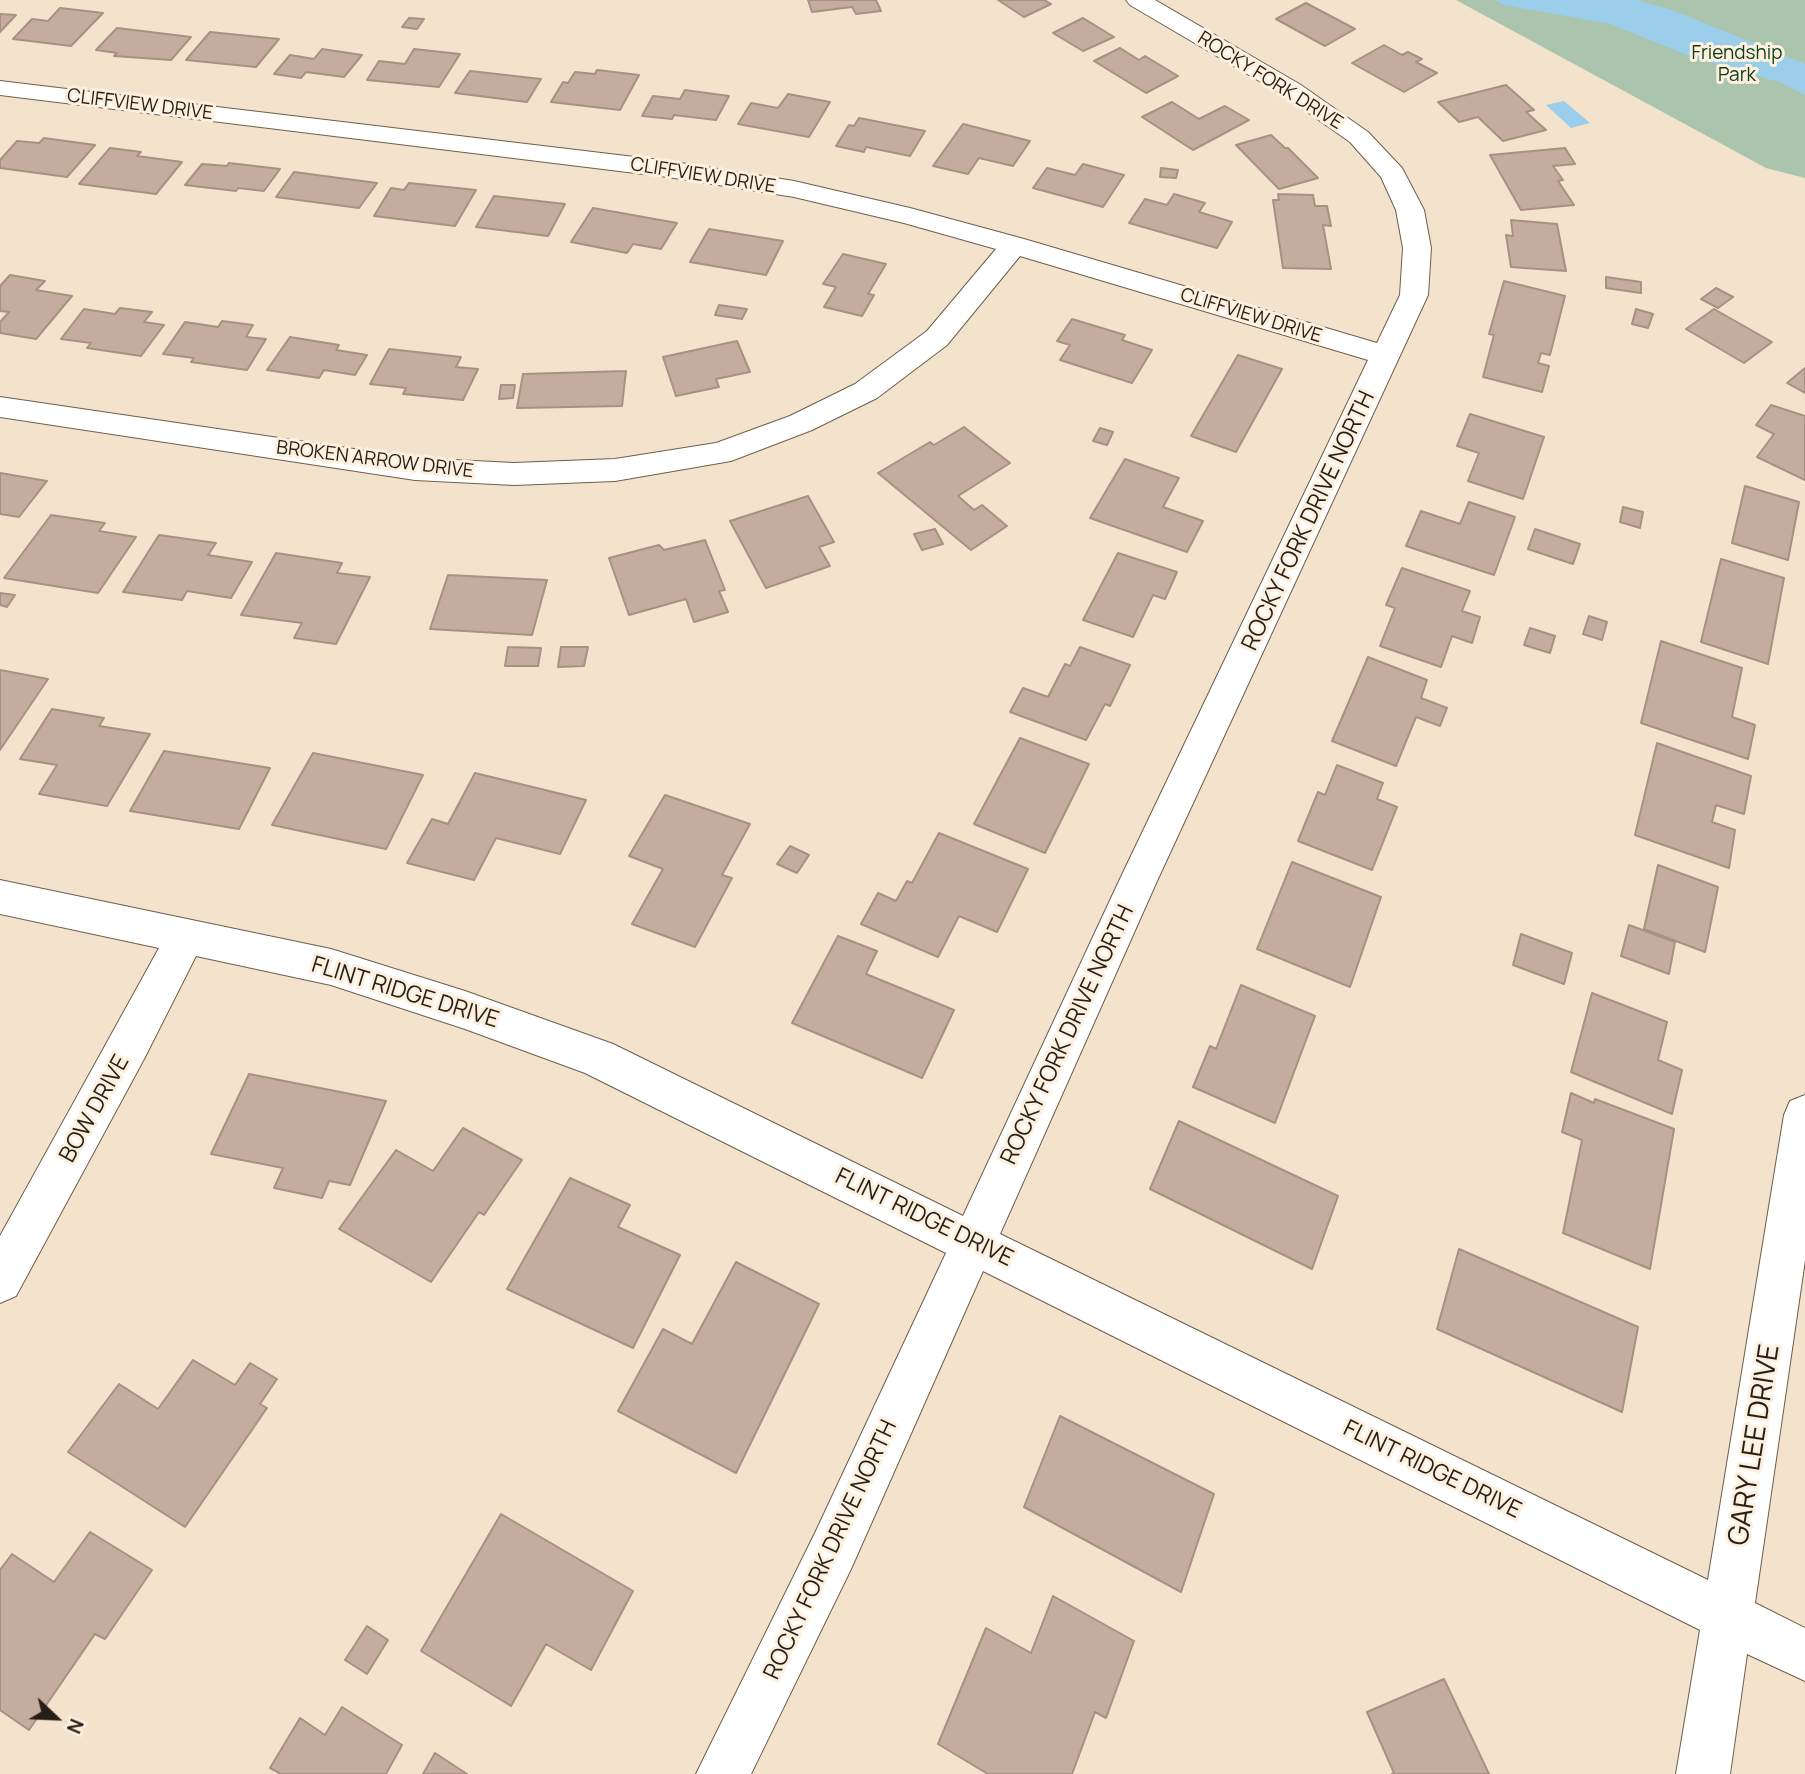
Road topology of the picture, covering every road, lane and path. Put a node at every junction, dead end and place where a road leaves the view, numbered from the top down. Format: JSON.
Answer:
{"nodes":[{"id":1,"x":1138,"y":0,"type":"edge"},
{"id":2,"x":0,"y":88,"type":"edge"},
{"id":3,"x":1014,"y":245,"type":"junction"},
{"id":4,"x":1414,"y":295,"type":"joint"},
{"id":5,"x":1387,"y":356,"type":"junction"},
{"id":6,"x":0,"y":407,"type":"edge"},
{"id":7,"x":0,"y":897,"type":"edge"},
{"id":8,"x":186,"y":935,"type":"junction"},
{"id":9,"x":1805,"y":1115,"type":"edge"},
{"id":10,"x":973,"y":1242,"type":"junction"},
{"id":11,"x":0,"y":1280,"type":"edge"},
{"id":12,"x":1729,"y":1617,"type":"junction"},
{"id":13,"x":1805,"y":1654,"type":"edge"},
{"id":14,"x":723,"y":1774,"type":"edge"},
{"id":15,"x":1703,"y":1774,"type":"edge"}],
"edges":[{"from":1,"to":4,"type":"street","name":"ROCKY FORK DRIVE"},
{"from":2,"to":3,"type":"street","name":"CLIFFVIEW DRIVE"},
{"from":3,"to":5,"type":"street","name":"CLIFFVIEW DRIVE"},
{"from":3,"to":6,"type":"street","name":"BROKEN ARROW DRIVE"},
{"from":4,"to":5,"type":"street","name":"ROCKY FORK DRIVE NORTH"},
{"from":5,"to":10,"type":"street","name":"ROCKY FORK DRIVE NORTH"},
{"from":7,"to":8,"type":"street","name":"FLINT RIDGE DRIVE"},
{"from":8,"to":10,"type":"street","name":"FLINT RIDGE DRIVE"},
{"from":8,"to":11,"type":"street","name":"BOW DRIVE"},
{"from":9,"to":12,"type":"street","name":"GARY LEE DRIVE"},
{"from":10,"to":12,"type":"street","name":"FLINT RIDGE DRIVE"},
{"from":10,"to":14,"type":"street","name":"ROCKY FORK DRIVE NORTH"},
{"from":12,"to":13,"type":"street","name":"FLINT RIDGE DRIVE"},
{"from":12,"to":15,"type":"street","name":"GARY LEE DRIVE"}]}
